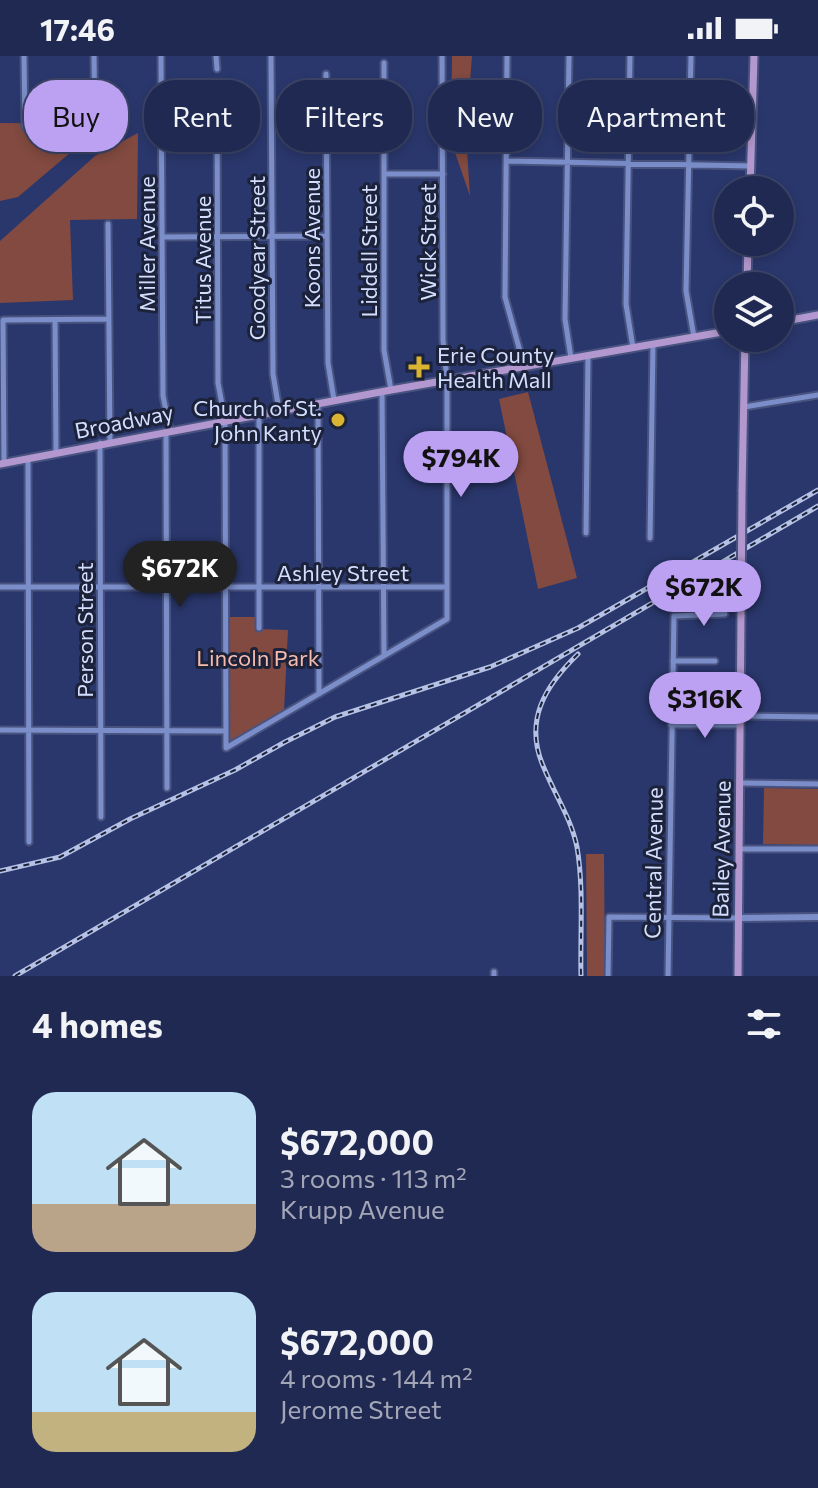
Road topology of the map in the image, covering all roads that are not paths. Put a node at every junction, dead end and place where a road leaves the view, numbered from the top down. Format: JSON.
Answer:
{"nodes":[{"id":1,"x":24,"y":56,"type":"edge"},
{"id":2,"x":94,"y":56,"type":"edge"},
{"id":3,"x":161,"y":56,"type":"edge"},
{"id":4,"x":216,"y":56,"type":"edge"},
{"id":5,"x":271,"y":56,"type":"edge"},
{"id":6,"x":442,"y":56,"type":"edge"},
{"id":7,"x":507,"y":56,"type":"edge"},
{"id":8,"x":569,"y":56,"type":"edge"},
{"id":9,"x":630,"y":56,"type":"edge"},
{"id":10,"x":691,"y":56,"type":"edge"},
{"id":11,"x":754,"y":56,"type":"edge"},
{"id":12,"x":384,"y":63,"type":"dead end"},
{"id":13,"x":217,"y":69,"type":"dead end"},
{"id":14,"x":326,"y":74,"type":"dead end"},
{"id":15,"x":24,"y":80,"type":"edge"},
{"id":16,"x":94,"y":80,"type":"edge"},
{"id":17,"x":217,"y":152,"type":"edge"},
{"id":18,"x":507,"y":161,"type":"junction"},
{"id":19,"x":568,"y":163,"type":"junction"},
{"id":20,"x":629,"y":164,"type":"junction"},
{"id":21,"x":690,"y":166,"type":"junction"},
{"id":22,"x":751,"y":166,"type":"junction"},
{"id":23,"x":384,"y":174,"type":"junction"},
{"id":24,"x":443,"y":174,"type":"junction"},
{"id":25,"x":751,"y":176,"type":"edge"},
{"id":26,"x":108,"y":224,"type":"dead end"},
{"id":27,"x":272,"y":236,"type":"junction"},
{"id":28,"x":327,"y":236,"type":"junction"},
{"id":29,"x":162,"y":237,"type":"junction"},
{"id":30,"x":218,"y":237,"type":"junction"},
{"id":31,"x":818,"y":315,"type":"edge"},
{"id":32,"x":109,"y":319,"type":"junction"},
{"id":33,"x":794,"y":319,"type":"edge"},
{"id":34,"x":55,"y":320,"type":"junction"},
{"id":35,"x":714,"y":334,"type":"edge"},
{"id":36,"x":694,"y":338,"type":"junction"},
{"id":37,"x":653,"y":345,"type":"junction"},
{"id":38,"x":633,"y":349,"type":"junction"},
{"id":39,"x":745,"y":352,"type":"edge"},
{"id":40,"x":588,"y":356,"type":"junction"},
{"id":41,"x":571,"y":359,"type":"junction"},
{"id":42,"x":525,"y":367,"type":"junction"},
{"id":43,"x":447,"y":380,"type":"junction"},
{"id":44,"x":391,"y":390,"type":"junction"},
{"id":45,"x":382,"y":392,"type":"junction"},
{"id":46,"x":818,"y":395,"type":"edge"},
{"id":47,"x":334,"y":400,"type":"junction"},
{"id":48,"x":318,"y":403,"type":"junction"},
{"id":49,"x":743,"y":408,"type":"junction"},
{"id":50,"x":279,"y":410,"type":"junction"},
{"id":51,"x":259,"y":414,"type":"junction"},
{"id":52,"x":225,"y":420,"type":"junction"},
{"id":53,"x":168,"y":431,"type":"junction"},
{"id":54,"x":110,"y":441,"type":"junction"},
{"id":55,"x":100,"y":443,"type":"junction"},
{"id":56,"x":56,"y":452,"type":"junction"},
{"id":57,"x":28,"y":458,"type":"junction"},
{"id":58,"x":2,"y":464,"type":"edge"},
{"id":59,"x":586,"y":533,"type":"dead end"},
{"id":60,"x":650,"y":538,"type":"dead end"},
{"id":61,"x":0,"y":587,"type":"edge"},
{"id":62,"x":28,"y":587,"type":"junction"},
{"id":63,"x":447,"y":587,"type":"junction"},
{"id":64,"x":100,"y":588,"type":"junction"},
{"id":65,"x":166,"y":588,"type":"junction"},
{"id":66,"x":225,"y":588,"type":"junction"},
{"id":67,"x":259,"y":588,"type":"junction"},
{"id":68,"x":319,"y":588,"type":"junction"},
{"id":69,"x":383,"y":588,"type":"junction"},
{"id":70,"x":725,"y":614,"type":"dead end"},
{"id":71,"x":259,"y":628,"type":"dead end"},
{"id":72,"x":384,"y":655,"type":"junction"},
{"id":73,"x":673,"y":661,"type":"junction"},
{"id":74,"x":715,"y":661,"type":"dead end"},
{"id":75,"x":319,"y":694,"type":"junction"},
{"id":76,"x":818,"y":717,"type":"edge"},
{"id":77,"x":740,"y":721,"type":"junction"},
{"id":78,"x":671,"y":725,"type":"junction"},
{"id":79,"x":0,"y":730,"type":"edge"},
{"id":80,"x":28,"y":730,"type":"junction"},
{"id":81,"x":100,"y":731,"type":"junction"},
{"id":82,"x":226,"y":731,"type":"junction"},
{"id":83,"x":166,"y":732,"type":"junction"},
{"id":84,"x":739,"y":783,"type":"junction"},
{"id":85,"x":818,"y":784,"type":"edge"},
{"id":86,"x":167,"y":788,"type":"dead end"},
{"id":87,"x":101,"y":817,"type":"dead end"},
{"id":88,"x":29,"y":842,"type":"dead end"},
{"id":89,"x":739,"y":849,"type":"junction"},
{"id":90,"x":818,"y":849,"type":"edge"},
{"id":91,"x":818,"y":917,"type":"edge"},
{"id":92,"x":669,"y":918,"type":"junction"},
{"id":93,"x":738,"y":918,"type":"junction"},
{"id":94,"x":608,"y":976,"type":"edge"},
{"id":95,"x":668,"y":976,"type":"edge"},
{"id":96,"x":738,"y":976,"type":"edge"}],
"edges":[{"from":1,"to":15,"type":"street"},
{"from":2,"to":16,"type":"street"},
{"from":3,"to":29,"type":"street","name":"Miller Avenue"},
{"from":4,"to":13,"type":"street"},
{"from":5,"to":27,"type":"street","name":"Goodyear Street"},
{"from":6,"to":24,"type":"street","name":"Wick Street"},
{"from":7,"to":18,"type":"street"},
{"from":8,"to":19,"type":"street"},
{"from":9,"to":20,"type":"street"},
{"from":10,"to":21,"type":"street"},
{"from":11,"to":22,"type":"main road"},
{"from":12,"to":23,"type":"street","name":"Liddell Street"},
{"from":14,"to":28,"type":"street","name":"Koons Avenue"},
{"from":17,"to":30,"type":"street","name":"Titus Avenue"},
{"from":18,"to":19,"type":"street"},
{"from":18,"to":42,"type":"street"},
{"from":19,"to":20,"type":"street"},
{"from":19,"to":41,"type":"street"},
{"from":20,"to":21,"type":"street"},
{"from":20,"to":38,"type":"street"},
{"from":21,"to":22,"type":"street"},
{"from":21,"to":36,"type":"street"},
{"from":22,"to":25,"type":"main road"},
{"from":23,"to":24,"type":"street"},
{"from":23,"to":44,"type":"street","name":"Liddell Street"},
{"from":24,"to":43,"type":"street","name":"Wick Street"},
{"from":26,"to":32,"type":"street"},
{"from":27,"to":28,"type":"street"},
{"from":27,"to":30,"type":"street"},
{"from":27,"to":50,"type":"street","name":"Goodyear Street"},
{"from":28,"to":47,"type":"street","name":"Koons Avenue"},
{"from":29,"to":30,"type":"street"},
{"from":29,"to":53,"type":"street","name":"Miller Avenue"},
{"from":30,"to":52,"type":"street","name":"Titus Avenue"},
{"from":31,"to":33,"type":"main road"},
{"from":32,"to":34,"type":"street"},
{"from":32,"to":54,"type":"street"},
{"from":34,"to":56,"type":"street"},
{"from":34,"to":58,"type":"street"},
{"from":35,"to":36,"type":"main road","name":"Broadway"},
{"from":36,"to":37,"type":"main road","name":"Broadway"},
{"from":37,"to":38,"type":"main road","name":"Broadway"},
{"from":37,"to":60,"type":"street"},
{"from":38,"to":40,"type":"main road","name":"Broadway"},
{"from":39,"to":49,"type":"main road","name":"Bailey Avenue"},
{"from":40,"to":41,"type":"main road","name":"Broadway"},
{"from":40,"to":59,"type":"street"},
{"from":41,"to":42,"type":"main road","name":"Broadway"},
{"from":42,"to":43,"type":"main road","name":"Broadway"},
{"from":43,"to":44,"type":"main road","name":"Broadway"},
{"from":43,"to":63,"type":"street","name":"Wick Street"},
{"from":44,"to":45,"type":"main road","name":"Broadway"},
{"from":45,"to":47,"type":"main road","name":"Broadway"},
{"from":45,"to":69,"type":"street"},
{"from":46,"to":49,"type":"street"},
{"from":47,"to":48,"type":"main road","name":"Broadway"},
{"from":48,"to":50,"type":"main road","name":"Broadway"},
{"from":48,"to":68,"type":"street"},
{"from":49,"to":77,"type":"main road","name":"Bailey Avenue","bridge":true},
{"from":50,"to":51,"type":"main road","name":"Broadway"},
{"from":51,"to":52,"type":"main road","name":"Broadway"},
{"from":51,"to":67,"type":"street"},
{"from":52,"to":53,"type":"main road","name":"Broadway"},
{"from":52,"to":66,"type":"street","name":"Titus Avenue"},
{"from":53,"to":54,"type":"main road","name":"Broadway"},
{"from":53,"to":65,"type":"street","name":"Miller Avenue"},
{"from":54,"to":55,"type":"main road","name":"Broadway"},
{"from":55,"to":56,"type":"main road","name":"Broadway"},
{"from":55,"to":64,"type":"street","name":"Person Street"},
{"from":56,"to":57,"type":"main road","name":"Broadway"},
{"from":57,"to":58,"type":"main road","name":"Broadway"},
{"from":57,"to":62,"type":"street"},
{"from":61,"to":62,"type":"street","name":"Ashley Street"},
{"from":62,"to":64,"type":"street","name":"Ashley Street"},
{"from":62,"to":80,"type":"street"},
{"from":63,"to":69,"type":"street","name":"Ashley Street"},
{"from":63,"to":72,"type":"street","name":"Wick Street"},
{"from":64,"to":65,"type":"street","name":"Ashley Street"},
{"from":64,"to":81,"type":"street","name":"Person Street"},
{"from":65,"to":66,"type":"street","name":"Ashley Street"},
{"from":65,"to":83,"type":"street","name":"Miller Avenue"},
{"from":66,"to":67,"type":"street","name":"Ashley Street"},
{"from":66,"to":82,"type":"street","name":"Titus Avenue"},
{"from":67,"to":68,"type":"street","name":"Ashley Street"},
{"from":67,"to":71,"type":"street"},
{"from":68,"to":69,"type":"street","name":"Ashley Street"},
{"from":68,"to":75,"type":"street"},
{"from":69,"to":72,"type":"street"},
{"from":70,"to":73,"type":"street","name":"Central Avenue"},
{"from":72,"to":75,"type":"street"},
{"from":73,"to":74,"type":"street"},
{"from":73,"to":78,"type":"street","name":"Central Avenue"},
{"from":75,"to":82,"type":"street","name":"Titus Avenue"},
{"from":76,"to":77,"type":"street"},
{"from":77,"to":78,"type":"street"},
{"from":77,"to":84,"type":"main road","name":"Bailey Avenue"},
{"from":78,"to":92,"type":"street","name":"Central Avenue"},
{"from":79,"to":80,"type":"street"},
{"from":80,"to":81,"type":"street"},
{"from":80,"to":88,"type":"street"},
{"from":81,"to":83,"type":"street"},
{"from":81,"to":87,"type":"street","name":"Person Street"},
{"from":82,"to":83,"type":"street"},
{"from":83,"to":86,"type":"street","name":"Miller Avenue"},
{"from":84,"to":85,"type":"street"},
{"from":84,"to":89,"type":"main road","name":"Bailey Avenue"},
{"from":89,"to":90,"type":"street"},
{"from":89,"to":93,"type":"main road","name":"Bailey Avenue"},
{"from":91,"to":93,"type":"street"},
{"from":92,"to":93,"type":"street"},
{"from":92,"to":94,"type":"street"},
{"from":92,"to":95,"type":"street","name":"Central Avenue"},
{"from":93,"to":96,"type":"main road","name":"Bailey Avenue"}]}
